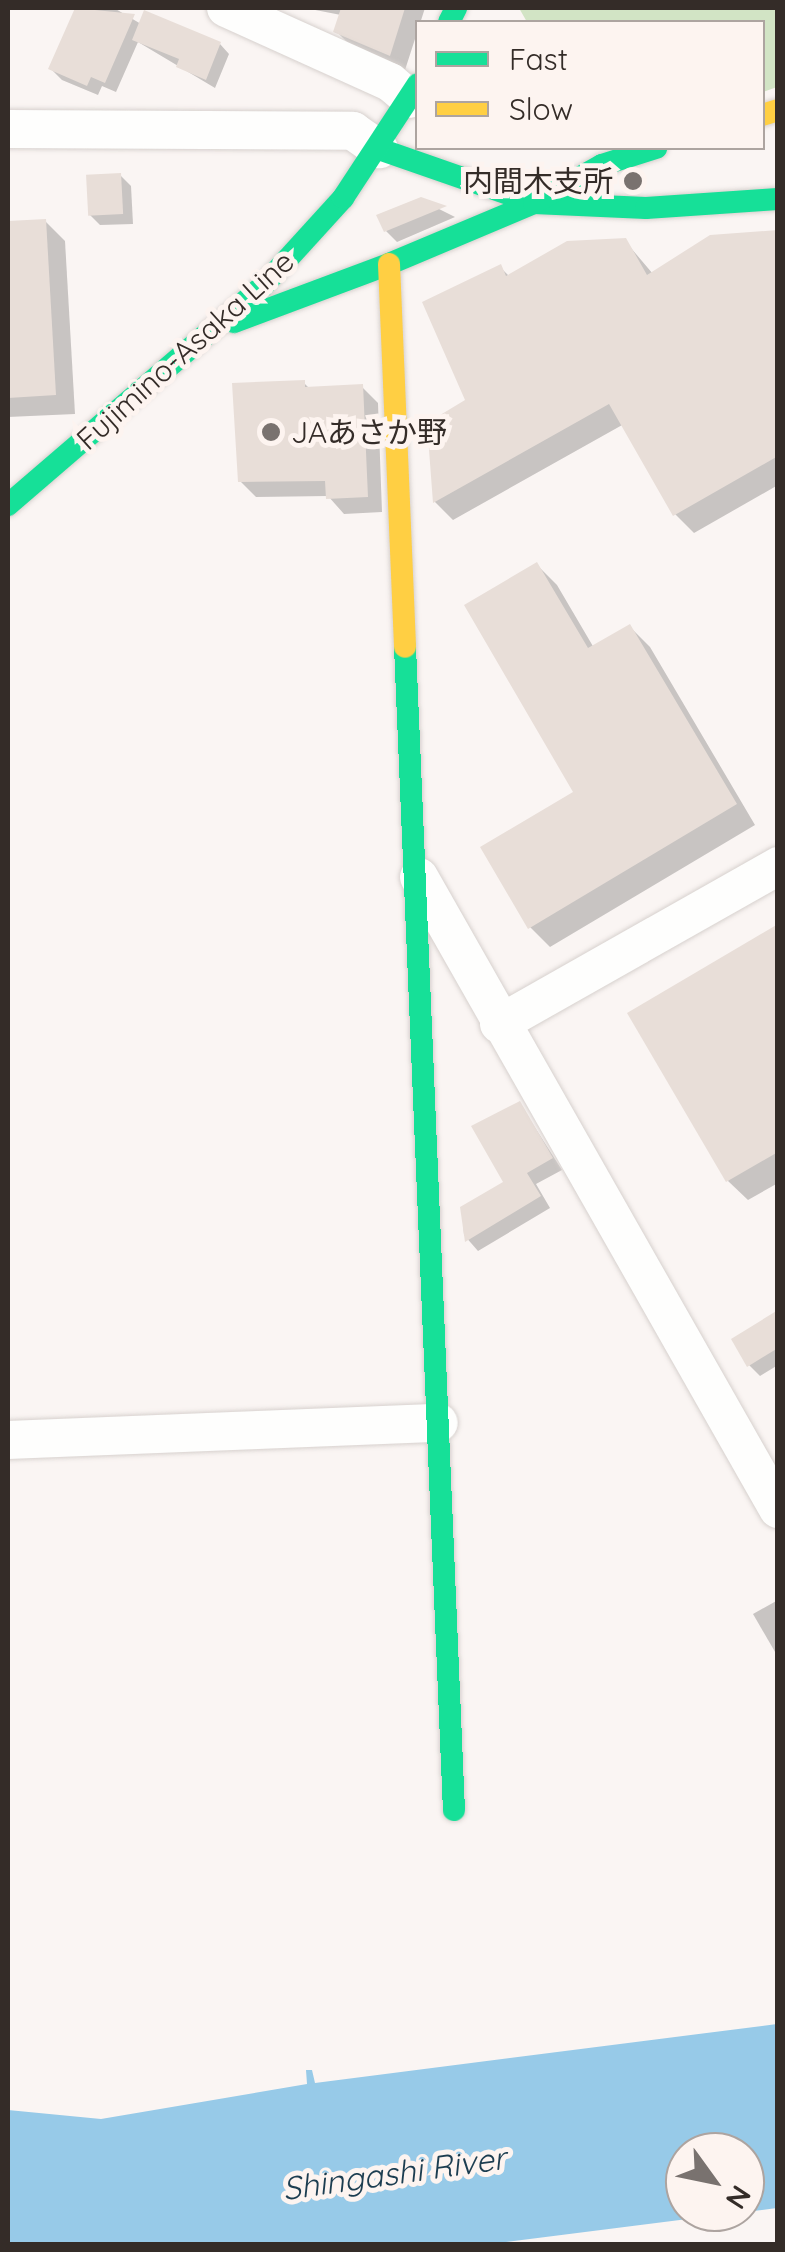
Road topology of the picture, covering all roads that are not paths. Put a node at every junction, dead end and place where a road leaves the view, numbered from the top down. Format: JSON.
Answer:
{"nodes":[{"id":1,"x":226,"y":8,"type":"edge"},
{"id":2,"x":414,"y":92,"type":"edge"},
{"id":3,"x":8,"y":129,"type":"edge"},
{"id":4,"x":380,"y":148,"type":"junction"},
{"id":5,"x":650,"y":150,"type":"edge"},
{"id":6,"x":778,"y":199,"type":"edge"},
{"id":7,"x":534,"y":203,"type":"junction"},
{"id":8,"x":389,"y":264,"type":"junction"},
{"id":9,"x":223,"y":325,"type":"junction"},
{"id":10,"x":8,"y":505,"type":"edge"},
{"id":11,"x":778,"y":866,"type":"edge"},
{"id":12,"x":418,"y":875,"type":"junction"},
{"id":13,"x":499,"y":1024,"type":"junction"},
{"id":14,"x":438,"y":1423,"type":"junction"},
{"id":15,"x":8,"y":1440,"type":"edge"},
{"id":16,"x":778,"y":1509,"type":"edge"},
{"id":17,"x":454,"y":1810,"type":"dead end"}],
"edges":[{"from":1,"to":2,"type":"street"},
{"from":2,"to":4,"type":"street","name":"Fujimino-Asaka Line"},
{"from":3,"to":4,"type":"street"},
{"from":4,"to":7,"type":"street"},
{"from":4,"to":9,"type":"street","name":"Fujimino-Asaka Line"},
{"from":5,"to":7,"type":"street"},
{"from":6,"to":7,"type":"street"},
{"from":7,"to":8,"type":"street"},
{"from":8,"to":9,"type":"street"},
{"from":8,"to":12,"type":"street"},
{"from":9,"to":10,"type":"street","name":"Fujimino-Asaka Line"},
{"from":11,"to":13,"type":"street"},
{"from":12,"to":13,"type":"street"},
{"from":12,"to":14,"type":"street"},
{"from":13,"to":16,"type":"street"},
{"from":14,"to":15,"type":"street"},
{"from":14,"to":17,"type":"street"}]}
